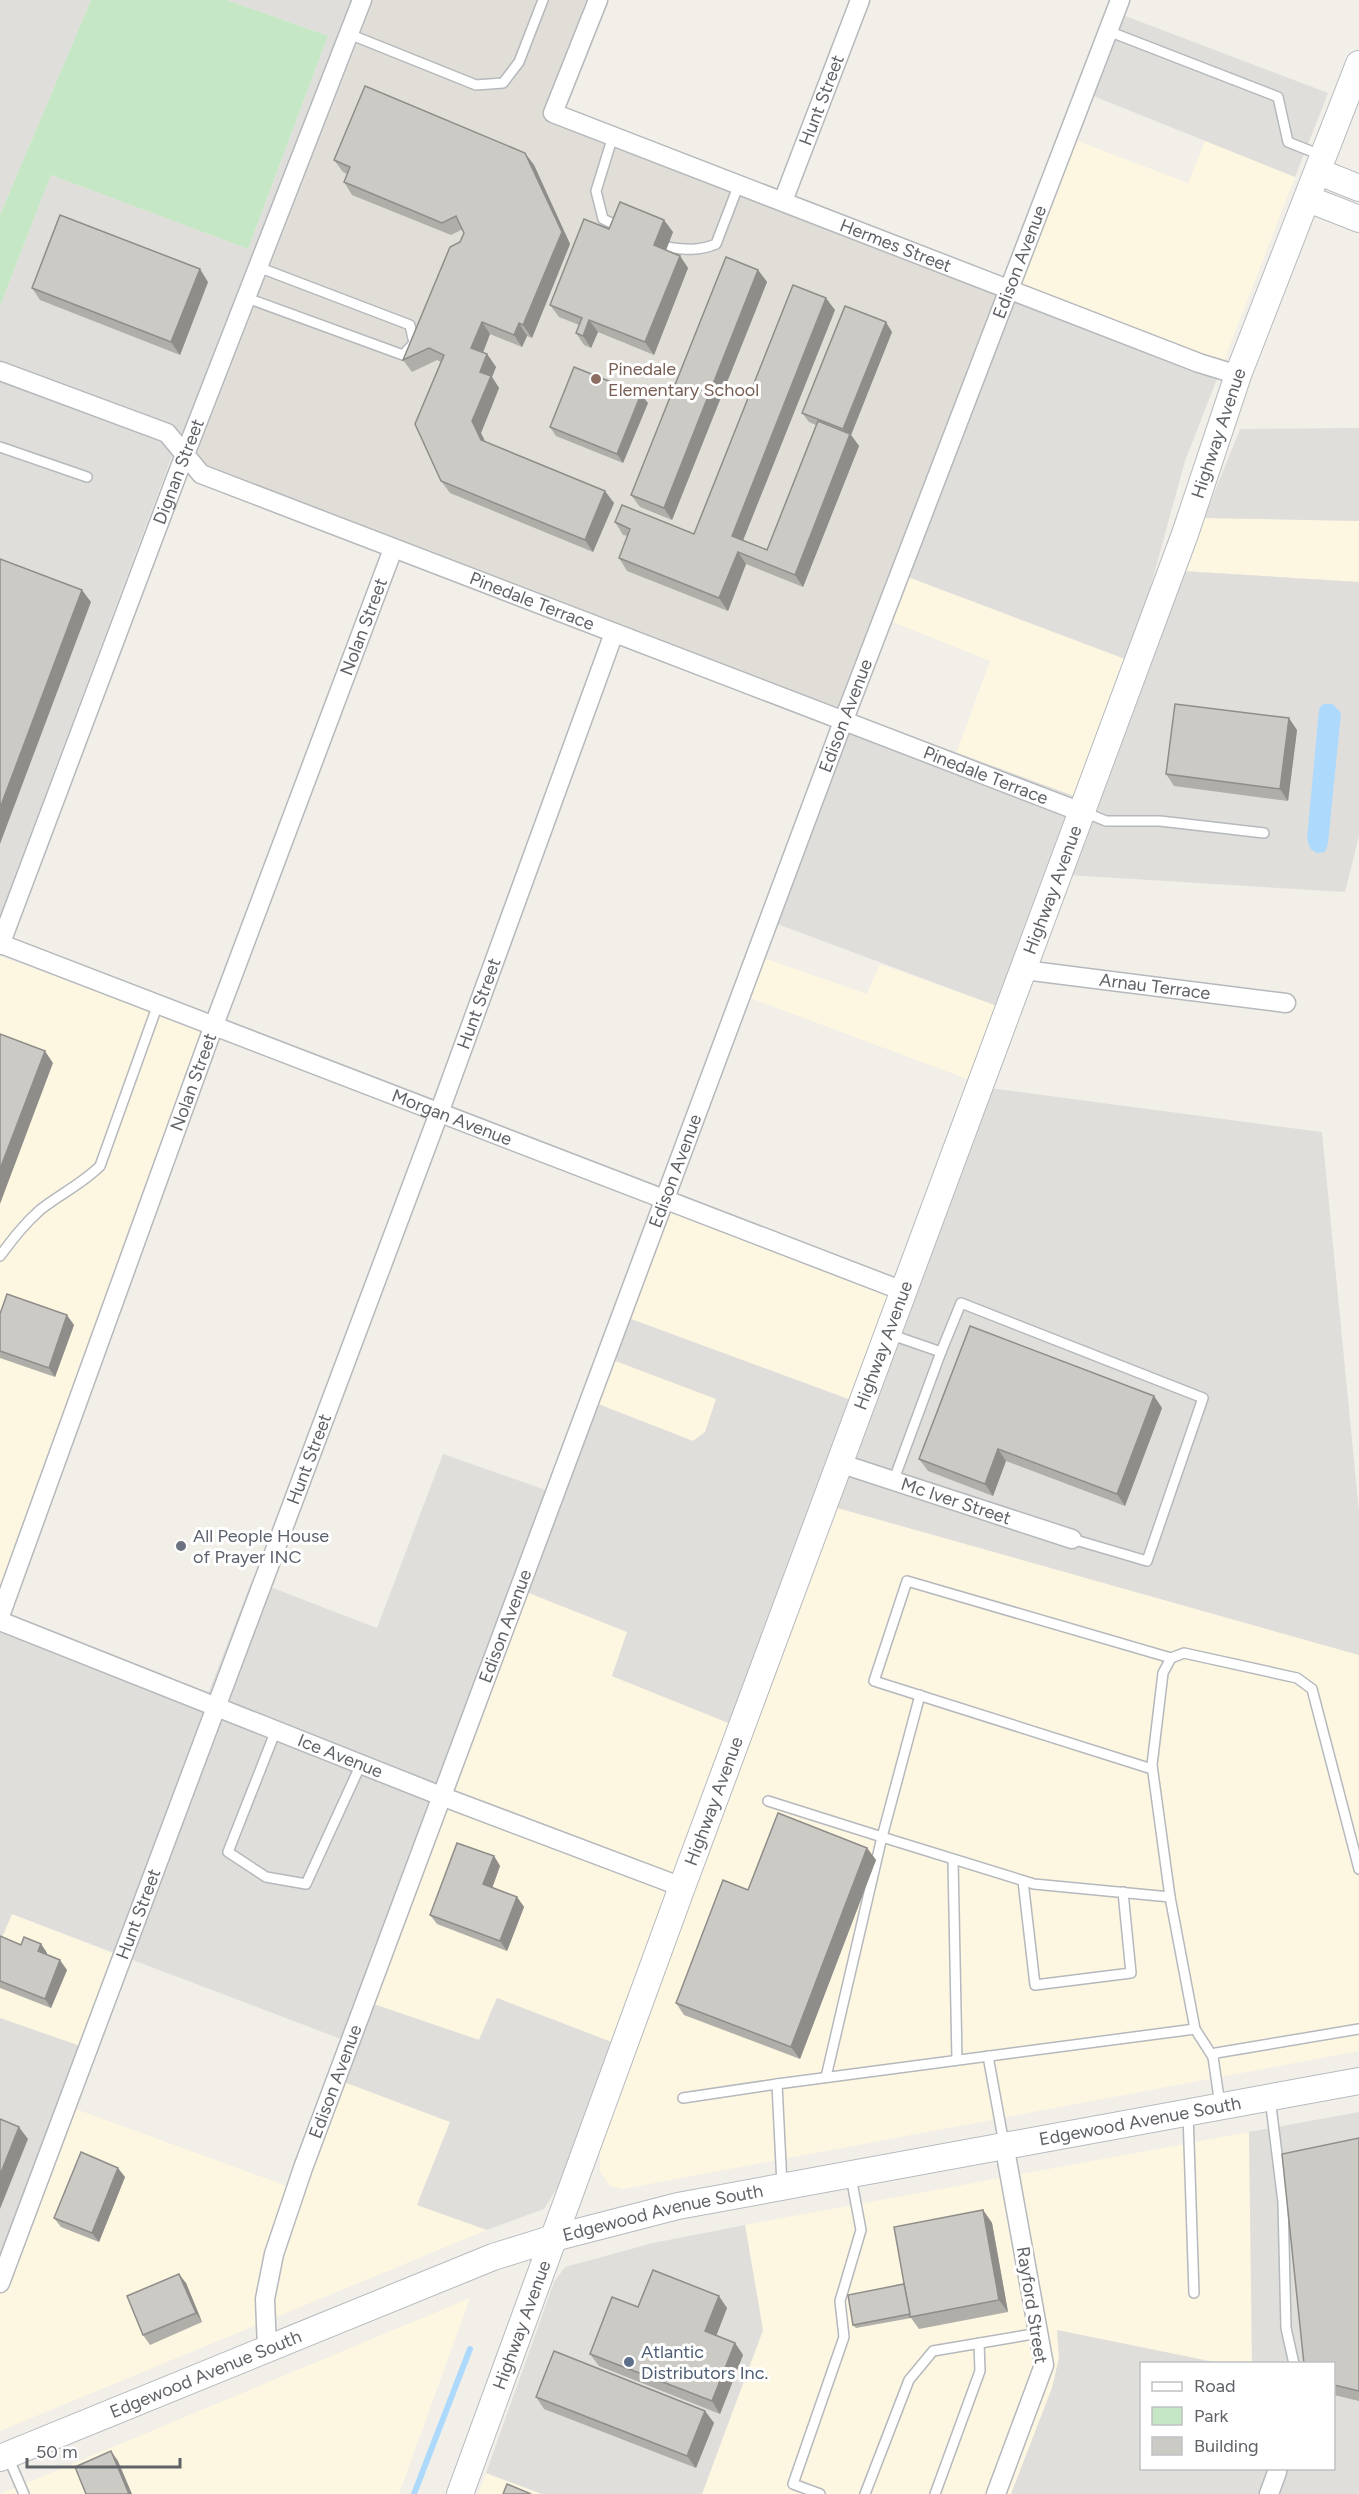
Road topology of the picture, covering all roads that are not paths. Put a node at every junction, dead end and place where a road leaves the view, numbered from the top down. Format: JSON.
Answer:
{"nodes":[{"id":1,"x":362,"y":0,"type":"edge"},
{"id":2,"x":543,"y":0,"type":"edge"},
{"id":3,"x":598,"y":0,"type":"edge"},
{"id":4,"x":860,"y":0,"type":"edge"},
{"id":5,"x":1120,"y":0,"type":"edge"},
{"id":6,"x":1108,"y":31,"type":"junction"},
{"id":7,"x":349,"y":34,"type":"junction"},
{"id":8,"x":1359,"y":64,"type":"edge"},
{"id":9,"x":613,"y":136,"type":"junction"},
{"id":10,"x":1322,"y":164,"type":"junction"},
{"id":11,"x":739,"y":184,"type":"junction"},
{"id":12,"x":1359,"y":189,"type":"edge"},
{"id":13,"x":1308,"y":199,"type":"junction"},
{"id":14,"x":783,"y":201,"type":"junction"},
{"id":15,"x":1359,"y":219,"type":"edge"},
{"id":16,"x":623,"y":228,"type":"edge"},
{"id":17,"x":667,"y":247,"type":"dead end"},
{"id":18,"x":258,"y":267,"type":"junction"},
{"id":19,"x":1010,"y":288,"type":"junction"},
{"id":20,"x":247,"y":298,"type":"junction"},
{"id":21,"x":0,"y":371,"type":"edge"},
{"id":22,"x":1238,"y":375,"type":"junction"},
{"id":23,"x":0,"y":447,"type":"edge"},
{"id":24,"x":186,"y":454,"type":"junction"},
{"id":25,"x":87,"y":477,"type":"dead end"},
{"id":26,"x":393,"y":549,"type":"junction"},
{"id":27,"x":614,"y":633,"type":"junction"},
{"id":28,"x":844,"y":720,"type":"junction"},
{"id":29,"x":1081,"y":812,"type":"junction"},
{"id":30,"x":1264,"y":833,"type":"dead end"},
{"id":31,"x":0,"y":944,"type":"edge"},
{"id":32,"x":1024,"y":970,"type":"junction"},
{"id":33,"x":1286,"y":1003,"type":"dead end"},
{"id":34,"x":158,"y":1004,"type":"junction"},
{"id":35,"x":214,"y":1025,"type":"junction"},
{"id":36,"x":439,"y":1113,"type":"junction"},
{"id":37,"x":664,"y":1198,"type":"junction"},
{"id":38,"x":0,"y":1256,"type":"edge"},
{"id":39,"x":903,"y":1291,"type":"junction"},
{"id":40,"x":887,"y":1333,"type":"junction"},
{"id":41,"x":942,"y":1352,"type":"junction"},
{"id":42,"x":838,"y":1463,"type":"junction"},
{"id":43,"x":893,"y":1482,"type":"junction"},
{"id":44,"x":1072,"y":1539,"type":"joint"},
{"id":45,"x":0,"y":1616,"type":"edge"},
{"id":46,"x":0,"y":1621,"type":"edge"},
{"id":47,"x":1171,"y":1658,"type":"junction"},
{"id":48,"x":920,"y":1695,"type":"junction"},
{"id":49,"x":216,"y":1706,"type":"junction"},
{"id":50,"x":276,"y":1730,"type":"junction"},
{"id":51,"x":361,"y":1764,"type":"junction"},
{"id":52,"x":1152,"y":1769,"type":"junction"},
{"id":53,"x":441,"y":1796,"type":"junction"},
{"id":54,"x":768,"y":1801,"type":"dead end"},
{"id":55,"x":882,"y":1837,"type":"junction"},
{"id":56,"x":953,"y":1860,"type":"junction"},
{"id":57,"x":1359,"y":1869,"type":"edge"},
{"id":58,"x":1023,"y":1881,"type":"junction"},
{"id":59,"x":682,"y":1887,"type":"junction"},
{"id":60,"x":1123,"y":1892,"type":"junction"},
{"id":61,"x":1170,"y":1897,"type":"junction"},
{"id":62,"x":1195,"y":2029,"type":"junction"},
{"id":63,"x":1359,"y":2030,"type":"edge"},
{"id":64,"x":988,"y":2056,"type":"junction"},
{"id":65,"x":1213,"y":2057,"type":"junction"},
{"id":66,"x":957,"y":2060,"type":"junction"},
{"id":67,"x":826,"y":2077,"type":"junction"},
{"id":68,"x":1359,"y":2081,"type":"edge"},
{"id":69,"x":777,"y":2084,"type":"junction"},
{"id":70,"x":683,"y":2098,"type":"dead end"},
{"id":71,"x":1270,"y":2098,"type":"junction"},
{"id":72,"x":1220,"y":2107,"type":"junction"},
{"id":73,"x":1188,"y":2113,"type":"junction"},
{"id":74,"x":1004,"y":2144,"type":"junction"},
{"id":75,"x":850,"y":2175,"type":"junction"},
{"id":76,"x":783,"y":2187,"type":"junction"},
{"id":77,"x":554,"y":2238,"type":"junction"},
{"id":78,"x":0,"y":2283,"type":"edge"},
{"id":79,"x":1194,"y":2293,"type":"dead end"},
{"id":80,"x":1039,"y":2333,"type":"junction"},
{"id":81,"x":979,"y":2343,"type":"junction"},
{"id":82,"x":267,"y":2349,"type":"junction"},
{"id":83,"x":1294,"y":2362,"type":"edge"},
{"id":84,"x":4,"y":2457,"type":"edge"},
{"id":85,"x":1278,"y":2470,"type":"edge"},
{"id":86,"x":24,"y":2494,"type":"edge"},
{"id":87,"x":460,"y":2494,"type":"edge"},
{"id":88,"x":820,"y":2494,"type":"edge"},
{"id":89,"x":865,"y":2494,"type":"edge"},
{"id":90,"x":935,"y":2494,"type":"edge"},
{"id":91,"x":996,"y":2494,"type":"edge"},
{"id":92,"x":1269,"y":2494,"type":"edge"}],
"edges":[{"from":1,"to":7,"type":"street","name":"Dignan Street"},
{"from":2,"to":7,"type":"lane"},
{"from":3,"to":9,"type":"street","name":"Hermes Street"},
{"from":4,"to":14,"type":"street","name":"Hunt Street"},
{"from":5,"to":6,"type":"street","name":"Edison Avenue"},
{"from":6,"to":10,"type":"lane"},
{"from":6,"to":19,"type":"street","name":"Edison Avenue"},
{"from":7,"to":18,"type":"street","name":"Dignan Street"},
{"from":8,"to":10,"type":"street","name":"Highway Avenue"},
{"from":9,"to":11,"type":"street","name":"Hermes Street"},
{"from":9,"to":16,"type":"lane"},
{"from":10,"to":12,"type":"street"},
{"from":10,"to":13,"type":"street","name":"Highway Avenue"},
{"from":11,"to":14,"type":"street","name":"Hermes Street"},
{"from":11,"to":17,"type":"lane"},
{"from":13,"to":15,"type":"street"},
{"from":13,"to":22,"type":"street","name":"Highway Avenue"},
{"from":14,"to":19,"type":"street","name":"Hermes Street"},
{"from":18,"to":20,"type":"street","name":"Dignan Street"},
{"from":18,"to":20,"type":"lane"},
{"from":19,"to":22,"type":"street","name":"Hermes Street"},
{"from":19,"to":28,"type":"street","name":"Edison Avenue"},
{"from":20,"to":24,"type":"street","name":"Dignan Street"},
{"from":21,"to":24,"type":"street","name":"Pinedale Terrace"},
{"from":22,"to":29,"type":"street","name":"Highway Avenue"},
{"from":23,"to":25,"type":"lane"},
{"from":24,"to":26,"type":"street","name":"Pinedale Terrace"},
{"from":24,"to":31,"type":"street","name":"Dignan Street"},
{"from":26,"to":27,"type":"street","name":"Pinedale Terrace"},
{"from":26,"to":35,"type":"street","name":"Nolan Street"},
{"from":27,"to":28,"type":"street","name":"Pinedale Terrace"},
{"from":27,"to":36,"type":"street","name":"Hunt Street"},
{"from":28,"to":29,"type":"street","name":"Pinedale Terrace"},
{"from":28,"to":37,"type":"street","name":"Edison Avenue"},
{"from":29,"to":30,"type":"lane"},
{"from":29,"to":32,"type":"street","name":"Highway Avenue"},
{"from":31,"to":34,"type":"street","name":"Morgan Avenue"},
{"from":32,"to":33,"type":"street","name":"Arnau Terrace"},
{"from":32,"to":39,"type":"street","name":"Highway Avenue"},
{"from":34,"to":35,"type":"street","name":"Morgan Avenue"},
{"from":34,"to":38,"type":"lane"},
{"from":35,"to":36,"type":"street","name":"Morgan Avenue"},
{"from":35,"to":45,"type":"street","name":"Nolan Street"},
{"from":36,"to":37,"type":"street","name":"Morgan Avenue"},
{"from":36,"to":49,"type":"street","name":"Hunt Street"},
{"from":37,"to":39,"type":"street","name":"Morgan Avenue"},
{"from":37,"to":53,"type":"street","name":"Edison Avenue"},
{"from":39,"to":40,"type":"street","name":"Highway Avenue"},
{"from":40,"to":41,"type":"lane"},
{"from":40,"to":42,"type":"street","name":"Highway Avenue"},
{"from":41,"to":43,"type":"lane"},
{"from":41,"to":44,"type":"lane"},
{"from":42,"to":43,"type":"street","name":"Mc Iver Street"},
{"from":42,"to":59,"type":"street","name":"Highway Avenue"},
{"from":43,"to":44,"type":"street","name":"Mc Iver Street"},
{"from":46,"to":49,"type":"street","name":"Ice Avenue"},
{"from":47,"to":48,"type":"lane"},
{"from":47,"to":52,"type":"lane"},
{"from":47,"to":57,"type":"lane"},
{"from":48,"to":52,"type":"lane"},
{"from":48,"to":55,"type":"lane"},
{"from":49,"to":50,"type":"street","name":"Ice Avenue"},
{"from":49,"to":78,"type":"street","name":"Hunt Street"},
{"from":50,"to":51,"type":"street","name":"Ice Avenue"},
{"from":50,"to":51,"type":"lane"},
{"from":51,"to":53,"type":"street","name":"Ice Avenue"},
{"from":52,"to":61,"type":"lane"},
{"from":53,"to":59,"type":"street","name":"Ice Avenue"},
{"from":53,"to":82,"type":"street","name":"Edison Avenue"},
{"from":54,"to":55,"type":"lane"},
{"from":55,"to":56,"type":"lane"},
{"from":55,"to":67,"type":"lane"},
{"from":56,"to":58,"type":"lane"},
{"from":56,"to":66,"type":"lane"},
{"from":58,"to":60,"type":"lane"},
{"from":58,"to":60,"type":"lane"},
{"from":59,"to":77,"type":"street","name":"Highway Avenue"},
{"from":60,"to":61,"type":"lane"},
{"from":61,"to":62,"type":"lane"},
{"from":62,"to":64,"type":"lane"},
{"from":62,"to":65,"type":"lane"},
{"from":63,"to":65,"type":"lane"},
{"from":64,"to":66,"type":"lane"},
{"from":64,"to":74,"type":"lane"},
{"from":65,"to":72,"type":"lane"},
{"from":66,"to":67,"type":"lane"},
{"from":67,"to":69,"type":"lane"},
{"from":68,"to":71,"type":"street","name":"Edgewood Avenue South"},
{"from":69,"to":70,"type":"lane"},
{"from":69,"to":76,"type":"lane"},
{"from":71,"to":72,"type":"street","name":"Edgewood Avenue South"},
{"from":71,"to":83,"type":"lane"},
{"from":72,"to":73,"type":"street","name":"Edgewood Avenue South"},
{"from":73,"to":74,"type":"street","name":"Edgewood Avenue South"},
{"from":73,"to":79,"type":"lane"},
{"from":74,"to":75,"type":"street","name":"Edgewood Avenue South"},
{"from":74,"to":80,"type":"street","name":"Rayford Street"},
{"from":75,"to":76,"type":"street","name":"Edgewood Avenue South"},
{"from":75,"to":88,"type":"lane"},
{"from":76,"to":77,"type":"street","name":"Edgewood Avenue South"},
{"from":77,"to":82,"type":"street","name":"Edgewood Avenue South"},
{"from":77,"to":87,"type":"street","name":"Highway Avenue"},
{"from":80,"to":81,"type":"lane"},
{"from":80,"to":91,"type":"street","name":"Rayford Street"},
{"from":81,"to":89,"type":"lane"},
{"from":81,"to":90,"type":"lane"},
{"from":82,"to":84,"type":"street","name":"Edgewood Avenue South"},
{"from":84,"to":86,"type":"lane"},
{"from":85,"to":92,"type":"street"}]}
